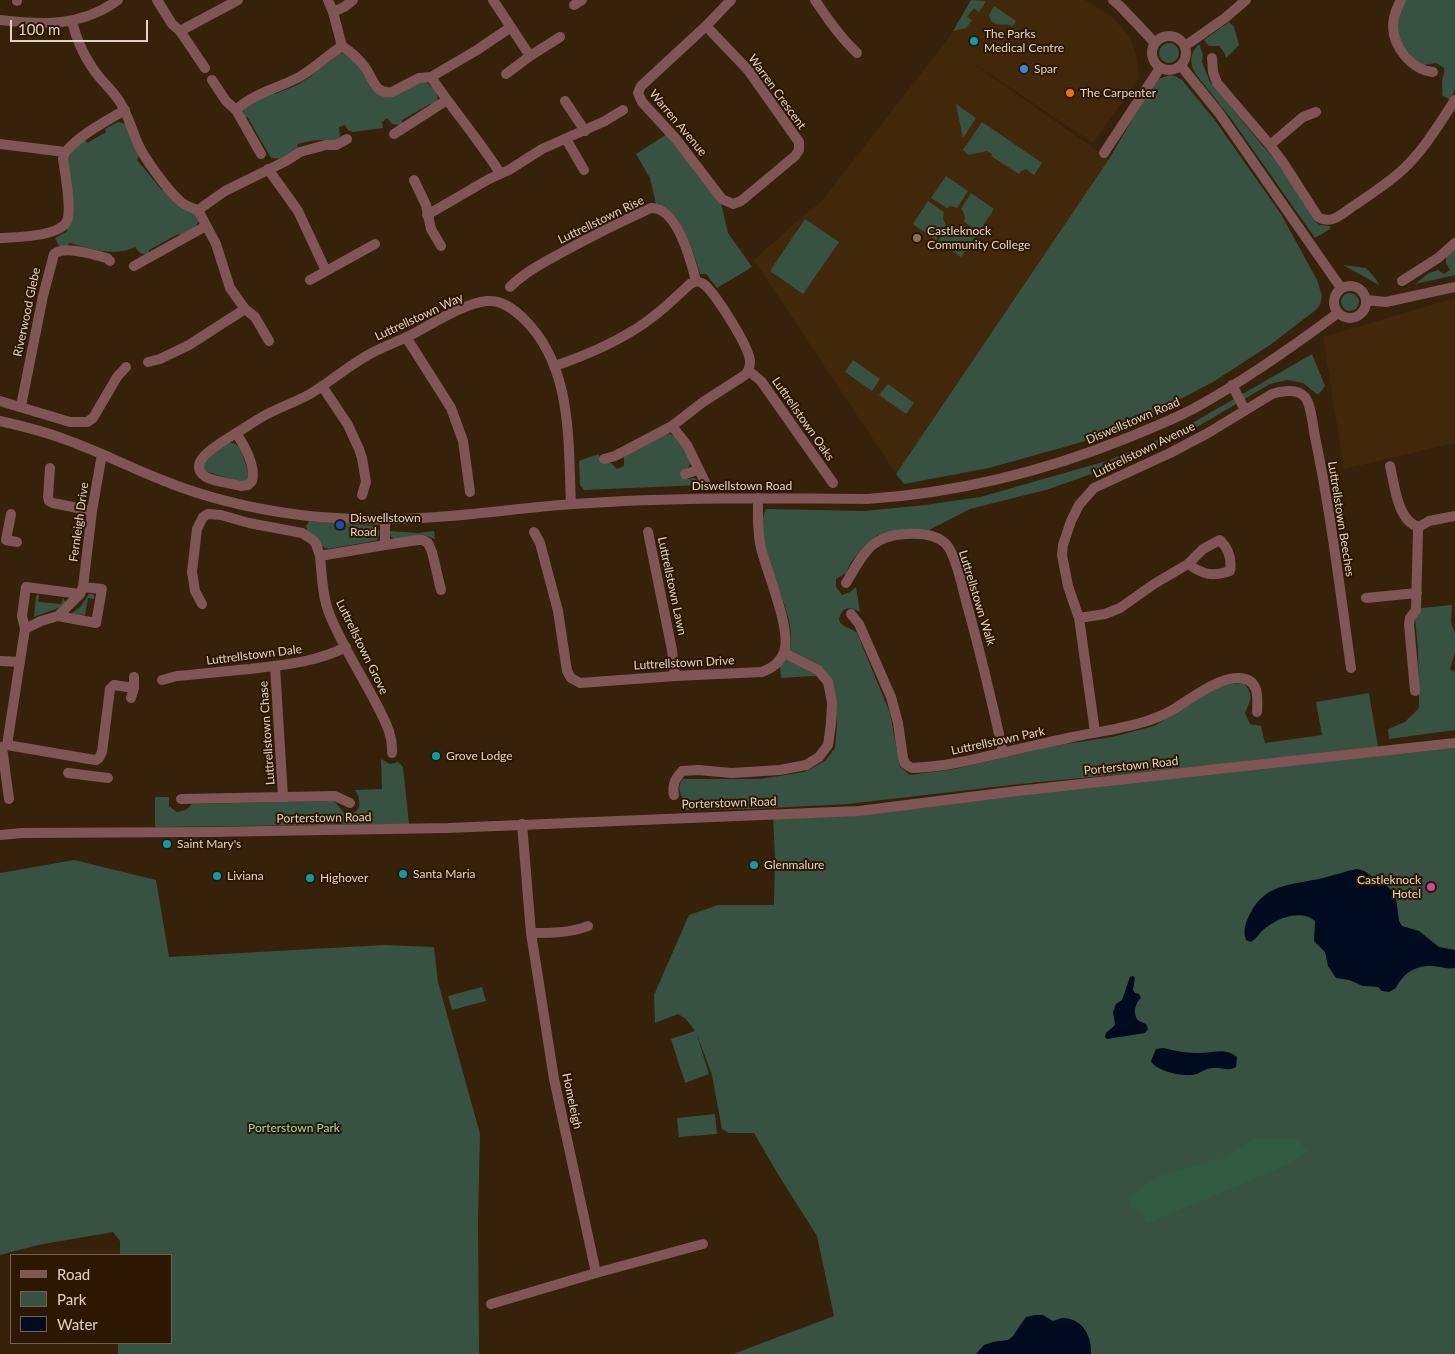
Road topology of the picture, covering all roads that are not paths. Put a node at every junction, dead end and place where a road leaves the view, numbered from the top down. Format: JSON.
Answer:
{"nodes":[{"id":1,"x":118,"y":0,"type":"edge"},
{"id":2,"x":157,"y":0,"type":"edge"},
{"id":3,"x":238,"y":0,"type":"edge"},
{"id":4,"x":328,"y":0,"type":"edge"},
{"id":5,"x":353,"y":0,"type":"edge"},
{"id":6,"x":493,"y":0,"type":"edge"},
{"id":7,"x":731,"y":0,"type":"edge"},
{"id":8,"x":815,"y":0,"type":"edge"},
{"id":9,"x":1113,"y":0,"type":"edge"},
{"id":10,"x":1246,"y":0,"type":"edge"},
{"id":11,"x":1401,"y":0,"type":"edge"},
{"id":12,"x":224,"y":3,"type":"edge"},
{"id":13,"x":333,"y":12,"type":"junction"},
{"id":14,"x":0,"y":20,"type":"edge"},
{"id":15,"x":72,"y":21,"type":"junction"},
{"id":16,"x":706,"y":26,"type":"junction"},
{"id":17,"x":511,"y":27,"type":"junction"},
{"id":18,"x":180,"y":31,"type":"junction"},
{"id":19,"x":560,"y":37,"type":"dead end"},
{"id":20,"x":1155,"y":43,"type":"junction"},
{"id":21,"x":342,"y":46,"type":"junction"},
{"id":22,"x":1185,"y":46,"type":"junction"},
{"id":23,"x":857,"y":52,"type":"dead end"},
{"id":24,"x":530,"y":56,"type":"junction"},
{"id":25,"x":1212,"y":58,"type":"dead end"},
{"id":26,"x":1181,"y":66,"type":"junction"},
{"id":27,"x":205,"y":68,"type":"dead end"},
{"id":28,"x":1160,"y":68,"type":"junction"},
{"id":29,"x":1433,"y":72,"type":"dead end"},
{"id":30,"x":506,"y":74,"type":"dead end"},
{"id":31,"x":431,"y":77,"type":"junction"},
{"id":32,"x":212,"y":80,"type":"dead end"},
{"id":33,"x":447,"y":100,"type":"junction"},
{"id":34,"x":1455,"y":100,"type":"edge"},
{"id":35,"x":565,"y":101,"type":"dead end"},
{"id":36,"x":125,"y":110,"type":"junction"},
{"id":37,"x":236,"y":110,"type":"junction"},
{"id":38,"x":623,"y":110,"type":"dead end"},
{"id":39,"x":1316,"y":112,"type":"dead end"},
{"id":40,"x":585,"y":131,"type":"junction"},
{"id":41,"x":394,"y":134,"type":"dead end"},
{"id":42,"x":566,"y":138,"type":"junction"},
{"id":43,"x":347,"y":139,"type":"dead end"},
{"id":44,"x":0,"y":144,"type":"edge"},
{"id":45,"x":1270,"y":145,"type":"junction"},
{"id":46,"x":64,"y":152,"type":"junction"},
{"id":47,"x":1104,"y":153,"type":"dead end"},
{"id":48,"x":261,"y":154,"type":"dead end"},
{"id":49,"x":268,"y":169,"type":"junction"},
{"id":50,"x":584,"y":170,"type":"dead end"},
{"id":51,"x":500,"y":173,"type":"junction"},
{"id":52,"x":414,"y":180,"type":"dead end"},
{"id":53,"x":726,"y":202,"type":"joint"},
{"id":54,"x":198,"y":210,"type":"junction"},
{"id":55,"x":427,"y":215,"type":"junction"},
{"id":56,"x":206,"y":226,"type":"junction"},
{"id":57,"x":0,"y":238,"type":"edge"},
{"id":58,"x":1455,"y":243,"type":"edge"},
{"id":59,"x":375,"y":244,"type":"dead end"},
{"id":60,"x":441,"y":246,"type":"dead end"},
{"id":61,"x":110,"y":261,"type":"dead end"},
{"id":62,"x":134,"y":266,"type":"dead end"},
{"id":63,"x":326,"y":271,"type":"junction"},
{"id":64,"x":310,"y":280,"type":"dead end"},
{"id":65,"x":696,"y":281,"type":"junction"},
{"id":66,"x":1402,"y":281,"type":"dead end"},
{"id":67,"x":510,"y":287,"type":"dead end"},
{"id":68,"x":1455,"y":287,"type":"edge"},
{"id":69,"x":1341,"y":288,"type":"junction"},
{"id":70,"x":1366,"y":300,"type":"junction"},
{"id":71,"x":245,"y":309,"type":"junction"},
{"id":72,"x":1338,"y":313,"type":"junction"},
{"id":73,"x":406,"y":337,"type":"junction"},
{"id":74,"x":269,"y":341,"type":"dead end"},
{"id":75,"x":148,"y":362,"type":"dead end"},
{"id":76,"x":555,"y":366,"type":"junction"},
{"id":77,"x":126,"y":367,"type":"dead end"},
{"id":78,"x":749,"y":371,"type":"junction"},
{"id":79,"x":322,"y":386,"type":"junction"},
{"id":80,"x":1232,"y":386,"type":"junction"},
{"id":81,"x":1283,"y":391,"type":"joint"},
{"id":82,"x":0,"y":400,"type":"edge"},
{"id":83,"x":20,"y":406,"type":"junction"},
{"id":84,"x":1245,"y":410,"type":"junction"},
{"id":85,"x":0,"y":421,"type":"edge"},
{"id":86,"x":672,"y":426,"type":"junction"},
{"id":87,"x":236,"y":433,"type":"junction"},
{"id":88,"x":102,"y":454,"type":"junction"},
{"id":89,"x":604,"y":459,"type":"dead end"},
{"id":90,"x":1390,"y":466,"type":"dead end"},
{"id":91,"x":50,"y":468,"type":"dead end"},
{"id":92,"x":698,"y":470,"type":"junction"},
{"id":93,"x":685,"y":474,"type":"dead end"},
{"id":94,"x":705,"y":482,"type":"dead end"},
{"id":95,"x":833,"y":483,"type":"dead end"},
{"id":96,"x":470,"y":492,"type":"dead end"},
{"id":97,"x":362,"y":494,"type":"dead end"},
{"id":98,"x":758,"y":498,"type":"junction"},
{"id":99,"x":571,"y":504,"type":"junction"},
{"id":100,"x":92,"y":511,"type":"junction"},
{"id":101,"x":1455,"y":516,"type":"edge"},
{"id":102,"x":7,"y":518,"type":"edge"},
{"id":103,"x":386,"y":520,"type":"junction"},
{"id":104,"x":1419,"y":527,"type":"junction"},
{"id":105,"x":534,"y":532,"type":"dead end"},
{"id":106,"x":648,"y":532,"type":"dead end"},
{"id":107,"x":17,"y":542,"type":"dead end"},
{"id":108,"x":385,"y":545,"type":"junction"},
{"id":109,"x":320,"y":556,"type":"junction"},
{"id":110,"x":1188,"y":564,"type":"dead end"},
{"id":111,"x":846,"y":583,"type":"dead end"},
{"id":112,"x":441,"y":590,"type":"dead end"},
{"id":113,"x":81,"y":591,"type":"junction"},
{"id":114,"x":1417,"y":593,"type":"junction"},
{"id":115,"x":1366,"y":598,"type":"dead end"},
{"id":116,"x":202,"y":604,"type":"dead end"},
{"id":117,"x":851,"y":614,"type":"dead end"},
{"id":118,"x":58,"y":616,"type":"junction"},
{"id":119,"x":1079,"y":618,"type":"junction"},
{"id":120,"x":25,"y":629,"type":"junction"},
{"id":121,"x":346,"y":647,"type":"junction"},
{"id":122,"x":784,"y":653,"type":"junction"},
{"id":123,"x":0,"y":661,"type":"edge"},
{"id":124,"x":20,"y":662,"type":"junction"},
{"id":125,"x":275,"y":666,"type":"junction"},
{"id":126,"x":1351,"y":668,"type":"dead end"},
{"id":127,"x":674,"y":676,"type":"junction"},
{"id":128,"x":162,"y":680,"type":"dead end"},
{"id":129,"x":1415,"y":691,"type":"dead end"},
{"id":130,"x":131,"y":698,"type":"dead end"},
{"id":131,"x":1256,"y":712,"type":"dead end"},
{"id":132,"x":1095,"y":732,"type":"junction"},
{"id":133,"x":1455,"y":743,"type":"edge"},
{"id":134,"x":3,"y":747,"type":"edge"},
{"id":135,"x":392,"y":752,"type":"dead end"},
{"id":136,"x":1003,"y":752,"type":"junction"},
{"id":137,"x":89,"y":759,"type":"junction"},
{"id":138,"x":68,"y":773,"type":"dead end"},
{"id":139,"x":86,"y":775,"type":"junction"},
{"id":140,"x":108,"y":778,"type":"dead end"},
{"id":141,"x":674,"y":795,"type":"dead end"},
{"id":142,"x":283,"y":798,"type":"junction"},
{"id":143,"x":9,"y":799,"type":"dead end"},
{"id":144,"x":181,"y":799,"type":"dead end"},
{"id":145,"x":350,"y":803,"type":"dead end"},
{"id":146,"x":522,"y":824,"type":"junction"},
{"id":147,"x":0,"y":835,"type":"edge"},
{"id":148,"x":588,"y":926,"type":"dead end"},
{"id":149,"x":532,"y":933,"type":"junction"},
{"id":150,"x":703,"y":1244,"type":"dead end"},
{"id":151,"x":596,"y":1273,"type":"junction"},
{"id":152,"x":491,"y":1304,"type":"dead end"}],
"edges":[{"from":1,"to":15,"type":"street"},
{"from":2,"to":18,"type":"street"},
{"from":3,"to":12,"type":"street"},
{"from":4,"to":13,"type":"street"},
{"from":5,"to":13,"type":"street"},
{"from":6,"to":17,"type":"street"},
{"from":7,"to":16,"type":"street","name":"Warren Avenue"},
{"from":8,"to":23,"type":"street"},
{"from":9,"to":20,"type":"street"},
{"from":10,"to":22,"type":"street"},
{"from":11,"to":29,"type":"street"},
{"from":12,"to":18,"type":"street"},
{"from":13,"to":21,"type":"street"},
{"from":14,"to":15,"type":"street"},
{"from":15,"to":36,"type":"street"},
{"from":16,"to":53,"type":"street","name":"Warren Avenue"},
{"from":16,"to":53,"type":"street","name":"Warren Crescent"},
{"from":17,"to":24,"type":"street"},
{"from":17,"to":31,"type":"street"},
{"from":18,"to":27,"type":"street"},
{"from":19,"to":24,"type":"street"},
{"from":20,"to":22,"type":"street"},
{"from":20,"to":28,"type":"street"},
{"from":21,"to":31,"type":"street"},
{"from":21,"to":37,"type":"street"},
{"from":22,"to":26,"type":"street"},
{"from":24,"to":30,"type":"street"},
{"from":25,"to":45,"type":"street"},
{"from":26,"to":28,"type":"street"},
{"from":26,"to":69,"type":"street"},
{"from":28,"to":47,"type":"street"},
{"from":31,"to":33,"type":"street"},
{"from":32,"to":37,"type":"street"},
{"from":33,"to":41,"type":"street"},
{"from":33,"to":51,"type":"street"},
{"from":34,"to":45,"type":"street"},
{"from":35,"to":40,"type":"street"},
{"from":36,"to":46,"type":"street"},
{"from":36,"to":54,"type":"street"},
{"from":37,"to":48,"type":"street"},
{"from":38,"to":40,"type":"street"},
{"from":39,"to":45,"type":"street"},
{"from":40,"to":42,"type":"street"},
{"from":42,"to":50,"type":"street"},
{"from":42,"to":51,"type":"street"},
{"from":43,"to":49,"type":"street"},
{"from":44,"to":46,"type":"street"},
{"from":46,"to":57,"type":"street"},
{"from":49,"to":54,"type":"street"},
{"from":49,"to":63,"type":"street"},
{"from":51,"to":55,"type":"street"},
{"from":52,"to":55,"type":"street"},
{"from":54,"to":56,"type":"street"},
{"from":55,"to":60,"type":"street"},
{"from":56,"to":62,"type":"street"},
{"from":56,"to":71,"type":"street"},
{"from":58,"to":66,"type":"street"},
{"from":59,"to":63,"type":"street"},
{"from":61,"to":83,"type":"street","name":"Riverwood Glebe"},
{"from":63,"to":64,"type":"street"},
{"from":65,"to":67,"type":"street","name":"Luttrellstown Rise"},
{"from":65,"to":76,"type":"street"},
{"from":65,"to":78,"type":"street"},
{"from":68,"to":70,"type":"street"},
{"from":69,"to":70,"type":"street"},
{"from":69,"to":72,"type":"street"},
{"from":70,"to":72,"type":"street"},
{"from":71,"to":74,"type":"street"},
{"from":71,"to":75,"type":"street"},
{"from":72,"to":80,"type":"street","name":"Diswellstown Road"},
{"from":73,"to":76,"type":"street","name":"Luttrellstown Way"},
{"from":73,"to":79,"type":"street","name":"Luttrellstown Way"},
{"from":73,"to":96,"type":"street"},
{"from":76,"to":99,"type":"street","name":"Luttrellstown Way"},
{"from":77,"to":83,"type":"street"},
{"from":78,"to":86,"type":"street"},
{"from":78,"to":95,"type":"street","name":"Luttrellstown Oaks"},
{"from":79,"to":87,"type":"street","name":"Luttrellstown Way"},
{"from":79,"to":97,"type":"street"},
{"from":80,"to":84,"type":"street"},
{"from":80,"to":98,"type":"street","name":"Diswellstown Road"},
{"from":81,"to":84,"type":"street","name":"Luttrellstown Avenue"},
{"from":81,"to":126,"type":"street","name":"Luttrellstown Beeches"},
{"from":82,"to":83,"type":"street"},
{"from":84,"to":119,"type":"street","name":"Luttrellstown Avenue"},
{"from":85,"to":88,"type":"street","name":"Diswellstown Road"},
{"from":86,"to":89,"type":"street"},
{"from":86,"to":92,"type":"street"},
{"from":87,"to":87,"type":"street","name":"Luttrellstown Way"},
{"from":88,"to":100,"type":"street","name":"Fernleigh Drive"},
{"from":88,"to":103,"type":"street","name":"Diswellstown Road"},
{"from":90,"to":104,"type":"street"},
{"from":91,"to":100,"type":"street"},
{"from":92,"to":93,"type":"street"},
{"from":92,"to":94,"type":"street"},
{"from":98,"to":99,"type":"street","name":"Diswellstown Road"},
{"from":98,"to":122,"type":"street"},
{"from":99,"to":103,"type":"street","name":"Diswellstown Road"},
{"from":100,"to":113,"type":"street","name":"Fernleigh Drive"},
{"from":101,"to":104,"type":"street"},
{"from":102,"to":107,"type":"street"},
{"from":103,"to":108,"type":"street"},
{"from":104,"to":114,"type":"street"},
{"from":105,"to":127,"type":"street","name":"Luttrellstown Drive"},
{"from":106,"to":127,"type":"street","name":"Luttrellstown Lawn"},
{"from":108,"to":109,"type":"street"},
{"from":108,"to":112,"type":"street"},
{"from":109,"to":116,"type":"street"},
{"from":109,"to":121,"type":"street","name":"Luttrellstown Grove"},
{"from":110,"to":119,"type":"street"},
{"from":111,"to":136,"type":"street","name":"Luttrellstown Walk"},
{"from":113,"to":118,"type":"street"},
{"from":113,"to":118,"type":"street"},
{"from":113,"to":120,"type":"street"},
{"from":114,"to":115,"type":"street"},
{"from":114,"to":129,"type":"street"},
{"from":117,"to":136,"type":"street","name":"Luttrellstown Park"},
{"from":118,"to":120,"type":"street"},
{"from":119,"to":132,"type":"street","name":"Luttrellstown Avenue"},
{"from":120,"to":124,"type":"street"},
{"from":121,"to":125,"type":"street","name":"Luttrellstown Dale"},
{"from":121,"to":135,"type":"street","name":"Luttrellstown Grove"},
{"from":122,"to":127,"type":"street","name":"Luttrellstown Drive"},
{"from":122,"to":141,"type":"street"},
{"from":123,"to":124,"type":"street"},
{"from":124,"to":134,"type":"street"},
{"from":125,"to":128,"type":"street","name":"Luttrellstown Dale"},
{"from":125,"to":142,"type":"street","name":"Luttrellstown Chase"},
{"from":130,"to":137,"type":"street"},
{"from":131,"to":132,"type":"street","name":"Luttrellstown Park"},
{"from":132,"to":136,"type":"street","name":"Luttrellstown Park"},
{"from":133,"to":146,"type":"street","name":"Porterstown Road"},
{"from":134,"to":137,"type":"street"},
{"from":134,"to":143,"type":"street"},
{"from":137,"to":139,"type":"street"},
{"from":138,"to":139,"type":"street"},
{"from":139,"to":140,"type":"street"},
{"from":142,"to":144,"type":"street","name":"Luttrellstown Chase"},
{"from":142,"to":145,"type":"street","name":"Luttrellstown Chase"},
{"from":146,"to":147,"type":"street","name":"Porterstown Road"},
{"from":146,"to":149,"type":"street","name":"Homeleigh"},
{"from":148,"to":149,"type":"street"},
{"from":149,"to":151,"type":"street","name":"Homeleigh"},
{"from":150,"to":151,"type":"street"},
{"from":151,"to":152,"type":"street"}]}
